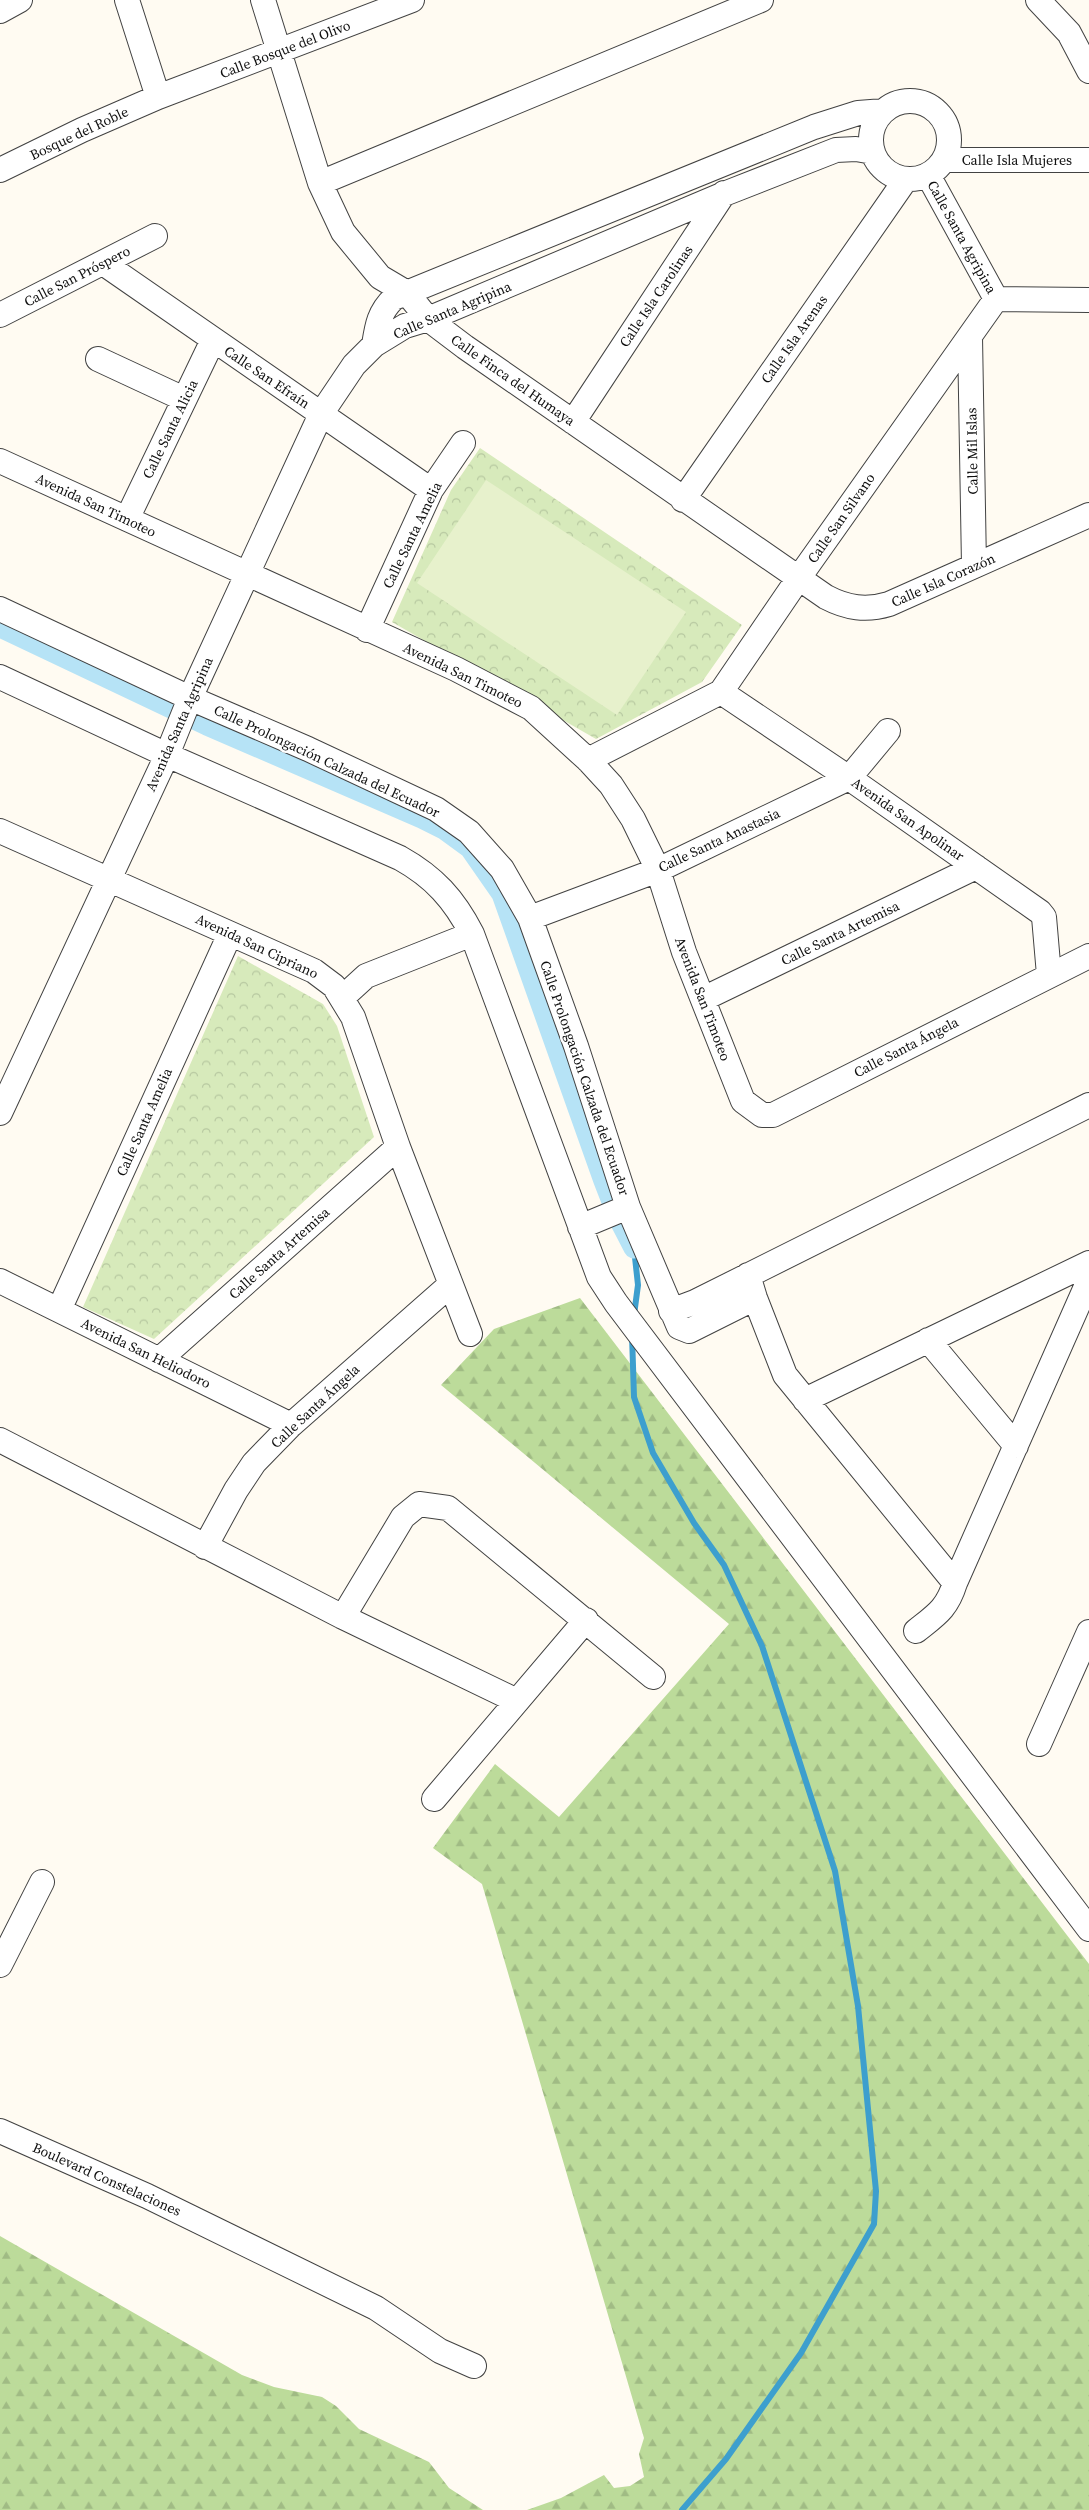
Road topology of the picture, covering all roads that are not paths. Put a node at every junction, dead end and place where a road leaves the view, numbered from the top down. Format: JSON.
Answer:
{"nodes":[{"id":1,"x":20,"y":0,"type":"edge"},
{"id":2,"x":127,"y":0,"type":"edge"},
{"id":3,"x":264,"y":0,"type":"edge"},
{"id":4,"x":412,"y":0,"type":"edge"},
{"id":5,"x":761,"y":0,"type":"edge"},
{"id":6,"x":1038,"y":0,"type":"edge"},
{"id":7,"x":0,"y":11,"type":"edge"},
{"id":8,"x":279,"y":51,"type":"junction"},
{"id":9,"x":1089,"y":72,"type":"edge"},
{"id":10,"x":158,"y":97,"type":"junction"},
{"id":11,"x":884,"y":111,"type":"junction"},
{"id":12,"x":873,"y":152,"type":"junction"},
{"id":13,"x":1089,"y":160,"type":"edge"},
{"id":14,"x":721,"y":167,"type":"junction"},
{"id":15,"x":0,"y":170,"type":"edge"},
{"id":16,"x":926,"y":172,"type":"junction"},
{"id":17,"x":320,"y":183,"type":"junction"},
{"id":18,"x":724,"y":194,"type":"junction"},
{"id":19,"x":155,"y":236,"type":"dead end"},
{"id":20,"x":102,"y":263,"type":"junction"},
{"id":21,"x":380,"y":277,"type":"junction"},
{"id":22,"x":407,"y":293,"type":"junction"},
{"id":23,"x":996,"y":299,"type":"junction"},
{"id":24,"x":1089,"y":300,"type":"edge"},
{"id":25,"x":384,"y":308,"type":"junction"},
{"id":26,"x":0,"y":315,"type":"edge"},
{"id":27,"x":428,"y":319,"type":"junction"},
{"id":28,"x":970,"y":337,"type":"junction"},
{"id":29,"x":213,"y":340,"type":"junction"},
{"id":30,"x":374,"y":345,"type":"junction"},
{"id":31,"x":98,"y":359,"type":"dead end"},
{"id":32,"x":184,"y":399,"type":"junction"},
{"id":33,"x":321,"y":414,"type":"junction"},
{"id":34,"x":573,"y":422,"type":"junction"},
{"id":35,"x":463,"y":443,"type":"dead end"},
{"id":36,"x":0,"y":461,"type":"edge"},
{"id":37,"x":431,"y":490,"type":"junction"},
{"id":38,"x":682,"y":500,"type":"junction"},
{"id":39,"x":1089,"y":515,"type":"edge"},
{"id":40,"x":126,"y":519,"type":"junction"},
{"id":41,"x":974,"y":566,"type":"junction"},
{"id":42,"x":247,"y":574,"type":"junction"},
{"id":43,"x":798,"y":579,"type":"junction"},
{"id":44,"x":0,"y":608,"type":"edge"},
{"id":45,"x":368,"y":630,"type":"junction"},
{"id":46,"x":0,"y":677,"type":"edge"},
{"id":47,"x":721,"y":692,"type":"junction"},
{"id":48,"x":188,"y":704,"type":"junction"},
{"id":49,"x":888,"y":731,"type":"dead end"},
{"id":50,"x":170,"y":747,"type":"junction"},
{"id":51,"x":588,"y":760,"type":"junction"},
{"id":52,"x":849,"y":778,"type":"junction"},
{"id":53,"x":0,"y":831,"type":"edge"},
{"id":54,"x":976,"y":867,"type":"junction"},
{"id":55,"x":658,"y":870,"type":"junction"},
{"id":56,"x":108,"y":877,"type":"junction"},
{"id":57,"x":530,"y":918,"type":"junction"},
{"id":58,"x":230,"y":934,"type":"junction"},
{"id":59,"x":472,"y":934,"type":"junction"},
{"id":60,"x":1089,"y":956,"type":"edge"},
{"id":61,"x":1049,"y":975,"type":"junction"},
{"id":62,"x":343,"y":997,"type":"junction"},
{"id":63,"x":703,"y":999,"type":"junction"},
{"id":64,"x":735,"y":1083,"type":"joint"},
{"id":65,"x":1089,"y":1106,"type":"edge"},
{"id":66,"x":0,"y":1113,"type":"edge"},
{"id":67,"x":398,"y":1147,"type":"junction"},
{"id":68,"x":628,"y":1206,"type":"junction"},
{"id":69,"x":580,"y":1227,"type":"junction"},
{"id":70,"x":1089,"y":1263,"type":"edge"},
{"id":71,"x":748,"y":1275,"type":"junction"},
{"id":72,"x":1089,"y":1280,"type":"edge"},
{"id":73,"x":0,"y":1281,"type":"edge"},
{"id":74,"x":450,"y":1285,"type":"junction"},
{"id":75,"x":755,"y":1298,"type":"junction"},
{"id":76,"x":59,"y":1310,"type":"junction"},
{"id":77,"x":671,"y":1310,"type":"junction"},
{"id":78,"x":470,"y":1334,"type":"dead end"},
{"id":79,"x":928,"y":1340,"type":"junction"},
{"id":80,"x":160,"y":1360,"type":"junction"},
{"id":81,"x":805,"y":1400,"type":"junction"},
{"id":82,"x":291,"y":1425,"type":"junction"},
{"id":83,"x":0,"y":1440,"type":"edge"},
{"id":84,"x":1016,"y":1446,"type":"junction"},
{"id":85,"x":205,"y":1547,"type":"junction"},
{"id":86,"x":954,"y":1583,"type":"junction"},
{"id":87,"x":344,"y":1617,"type":"junction"},
{"id":88,"x":586,"y":1620,"type":"junction"},
{"id":89,"x":916,"y":1632,"type":"dead end"},
{"id":90,"x":1089,"y":1632,"type":"edge"},
{"id":91,"x":652,"y":1677,"type":"dead end"},
{"id":92,"x":517,"y":1701,"type":"junction"},
{"id":93,"x":1039,"y":1744,"type":"dead end"},
{"id":94,"x":434,"y":1800,"type":"dead end"},
{"id":95,"x":42,"y":1882,"type":"dead end"},
{"id":96,"x":1089,"y":1929,"type":"edge"},
{"id":97,"x":0,"y":1965,"type":"edge"},
{"id":98,"x":0,"y":2131,"type":"edge"},
{"id":99,"x":474,"y":2366,"type":"dead end"}],
"edges":[{"from":1,"to":7,"type":"street"},
{"from":2,"to":10,"type":"street"},
{"from":3,"to":8,"type":"street","name":"Calle Finca del Humaya"},
{"from":4,"to":8,"type":"street","name":"Calle Bosque del Olivo"},
{"from":5,"to":17,"type":"street"},
{"from":6,"to":9,"type":"street"},
{"from":8,"to":10,"type":"street","name":"Calle Bosque del Olivo"},
{"from":8,"to":17,"type":"street","name":"Calle Finca del Humaya"},
{"from":10,"to":15,"type":"street","name":"Bosque del Roble"},
{"from":11,"to":12,"type":"street"},
{"from":11,"to":14,"type":"street","name":"Calle Santa Agripina"},
{"from":11,"to":16,"type":"street"},
{"from":12,"to":16,"type":"street"},
{"from":12,"to":18,"type":"street","name":"Calle Santa Agripina"},
{"from":13,"to":16,"type":"street","name":"Calle Isla Mujeres"},
{"from":14,"to":18,"type":"street"},
{"from":14,"to":22,"type":"street","name":"Calle Santa Agripina"},
{"from":16,"to":23,"type":"street","name":"Calle Santa Agripina"},
{"from":16,"to":38,"type":"street","name":"Calle Isla Arenas"},
{"from":17,"to":21,"type":"street","name":"Calle Finca del Humaya"},
{"from":18,"to":27,"type":"street","name":"Calle Santa Agripina"},
{"from":18,"to":34,"type":"street","name":"Calle Isla Carolinas"},
{"from":19,"to":20,"type":"street","name":"Calle San Próspero"},
{"from":20,"to":26,"type":"street","name":"Calle San Próspero"},
{"from":20,"to":29,"type":"street","name":"Calle San Efraín"},
{"from":21,"to":22,"type":"street","name":"Calle Finca del Humaya"},
{"from":21,"to":25,"type":"street"},
{"from":22,"to":25,"type":"street","name":"Calle Santa Agripina"},
{"from":22,"to":27,"type":"street","name":"Calle Finca del Humaya"},
{"from":23,"to":24,"type":"street"},
{"from":23,"to":28,"type":"street","name":"Calle San Silvano"},
{"from":25,"to":30,"type":"street","name":"Calle Santa Agripina"},
{"from":27,"to":30,"type":"street","name":"Calle Santa Agripina"},
{"from":27,"to":34,"type":"street","name":"Calle Finca del Humaya"},
{"from":28,"to":41,"type":"street","name":"Calle Mil Islas"},
{"from":28,"to":43,"type":"street","name":"Calle San Silvano"},
{"from":29,"to":32,"type":"street","name":"Calle Santa Alicia"},
{"from":29,"to":33,"type":"street","name":"Calle San Efraín"},
{"from":30,"to":33,"type":"street","name":"Avenida Santa Agripina"},
{"from":31,"to":32,"type":"street"},
{"from":32,"to":40,"type":"street","name":"Calle Santa Alicia"},
{"from":33,"to":37,"type":"street","name":"Calle San Efraín"},
{"from":33,"to":42,"type":"street","name":"Avenida Santa Agripina"},
{"from":34,"to":38,"type":"street","name":"Calle Finca del Humaya"},
{"from":35,"to":37,"type":"street","name":"Calle Santa Amelia"},
{"from":36,"to":40,"type":"street","name":"Avenida San Timoteo"},
{"from":37,"to":45,"type":"street","name":"Calle Santa Amelia"},
{"from":38,"to":43,"type":"street","name":"Calle Finca del Humaya"},
{"from":39,"to":41,"type":"street","name":"Calle Isla Corazón"},
{"from":40,"to":42,"type":"street","name":"Avenida San Timoteo"},
{"from":41,"to":43,"type":"street","name":"Calle Isla Corazón"},
{"from":42,"to":45,"type":"street","name":"Avenida San Timoteo"},
{"from":42,"to":48,"type":"street","name":"Avenida Santa Agripina"},
{"from":43,"to":47,"type":"street","name":"Calle San Silvano"},
{"from":44,"to":48,"type":"street","name":"Calle Prolongación Calzada del Ecuador"},
{"from":45,"to":51,"type":"street","name":"Avenida San Timoteo"},
{"from":46,"to":50,"type":"street"},
{"from":47,"to":51,"type":"street","name":"Calle San Silvano"},
{"from":47,"to":52,"type":"street","name":"Avenida San Apolinar"},
{"from":48,"to":50,"type":"street","name":"Avenida Santa Agripina"},
{"from":48,"to":57,"type":"street","name":"Calle Prolongación Calzada del Ecuador"},
{"from":49,"to":52,"type":"street","name":"Calle Santa Anastasia"},
{"from":50,"to":56,"type":"street","name":"Avenida Santa Agripina"},
{"from":50,"to":59,"type":"street"},
{"from":51,"to":55,"type":"street","name":"Avenida San Timoteo"},
{"from":52,"to":54,"type":"street","name":"Avenida San Apolinar"},
{"from":52,"to":55,"type":"street","name":"Calle Santa Anastasia"},
{"from":53,"to":56,"type":"street","name":"Avenida San Cipriano"},
{"from":54,"to":61,"type":"street","name":"Avenida San Apolinar"},
{"from":54,"to":63,"type":"street","name":"Calle Santa Artemisa"},
{"from":55,"to":57,"type":"street","name":"Calle Santa Anastasia"},
{"from":55,"to":63,"type":"street","name":"Avenida San Timoteo"},
{"from":56,"to":58,"type":"street","name":"Avenida San Cipriano"},
{"from":56,"to":66,"type":"street","name":"Avenida Santa Agripina"},
{"from":57,"to":68,"type":"street","name":"Calle Prolongación Calzada del Ecuador"},
{"from":58,"to":62,"type":"street","name":"Avenida San Cipriano"},
{"from":58,"to":76,"type":"street","name":"Calle Santa Amelia"},
{"from":59,"to":62,"type":"street"},
{"from":59,"to":69,"type":"street"},
{"from":60,"to":61,"type":"street","name":"Calle Santa Ángela"},
{"from":61,"to":64,"type":"street","name":"Calle Santa Ángela"},
{"from":62,"to":67,"type":"street","name":"Avenida San Cipriano"},
{"from":63,"to":64,"type":"street","name":"Avenida San Timoteo"},
{"from":65,"to":71,"type":"street"},
{"from":67,"to":74,"type":"street","name":"Avenida San Cipriano"},
{"from":67,"to":80,"type":"street","name":"Calle Santa Artemisa"},
{"from":68,"to":69,"type":"street","name":"Calle Prolongación Calzada del Ecuador"},
{"from":68,"to":77,"type":"street","name":"Calle Prolongación Calzada del Ecuador"},
{"from":69,"to":96,"type":"street"},
{"from":70,"to":79,"type":"street"},
{"from":71,"to":75,"type":"street"},
{"from":71,"to":77,"type":"street"},
{"from":72,"to":84,"type":"street"},
{"from":73,"to":76,"type":"street","name":"Avenida San Heliodoro"},
{"from":74,"to":78,"type":"street","name":"Avenida San Cipriano"},
{"from":74,"to":82,"type":"street","name":"Calle Santa Ángela"},
{"from":75,"to":77,"type":"street","name":"Calle Prolongación Calzada del Ecuador"},
{"from":75,"to":81,"type":"street"},
{"from":76,"to":80,"type":"street","name":"Avenida San Heliodoro"},
{"from":79,"to":81,"type":"street"},
{"from":79,"to":84,"type":"street"},
{"from":80,"to":82,"type":"street","name":"Avenida San Heliodoro"},
{"from":81,"to":86,"type":"street"},
{"from":82,"to":85,"type":"street","name":"Calle Santa Ángela"},
{"from":83,"to":85,"type":"street"},
{"from":84,"to":86,"type":"street"},
{"from":85,"to":87,"type":"street"},
{"from":86,"to":89,"type":"street"},
{"from":87,"to":88,"type":"street"},
{"from":87,"to":92,"type":"street"},
{"from":88,"to":91,"type":"street"},
{"from":88,"to":92,"type":"street"},
{"from":90,"to":93,"type":"street"},
{"from":92,"to":94,"type":"street"},
{"from":95,"to":97,"type":"street"},
{"from":98,"to":99,"type":"street","name":"Boulevard Constelaciones"}]}
